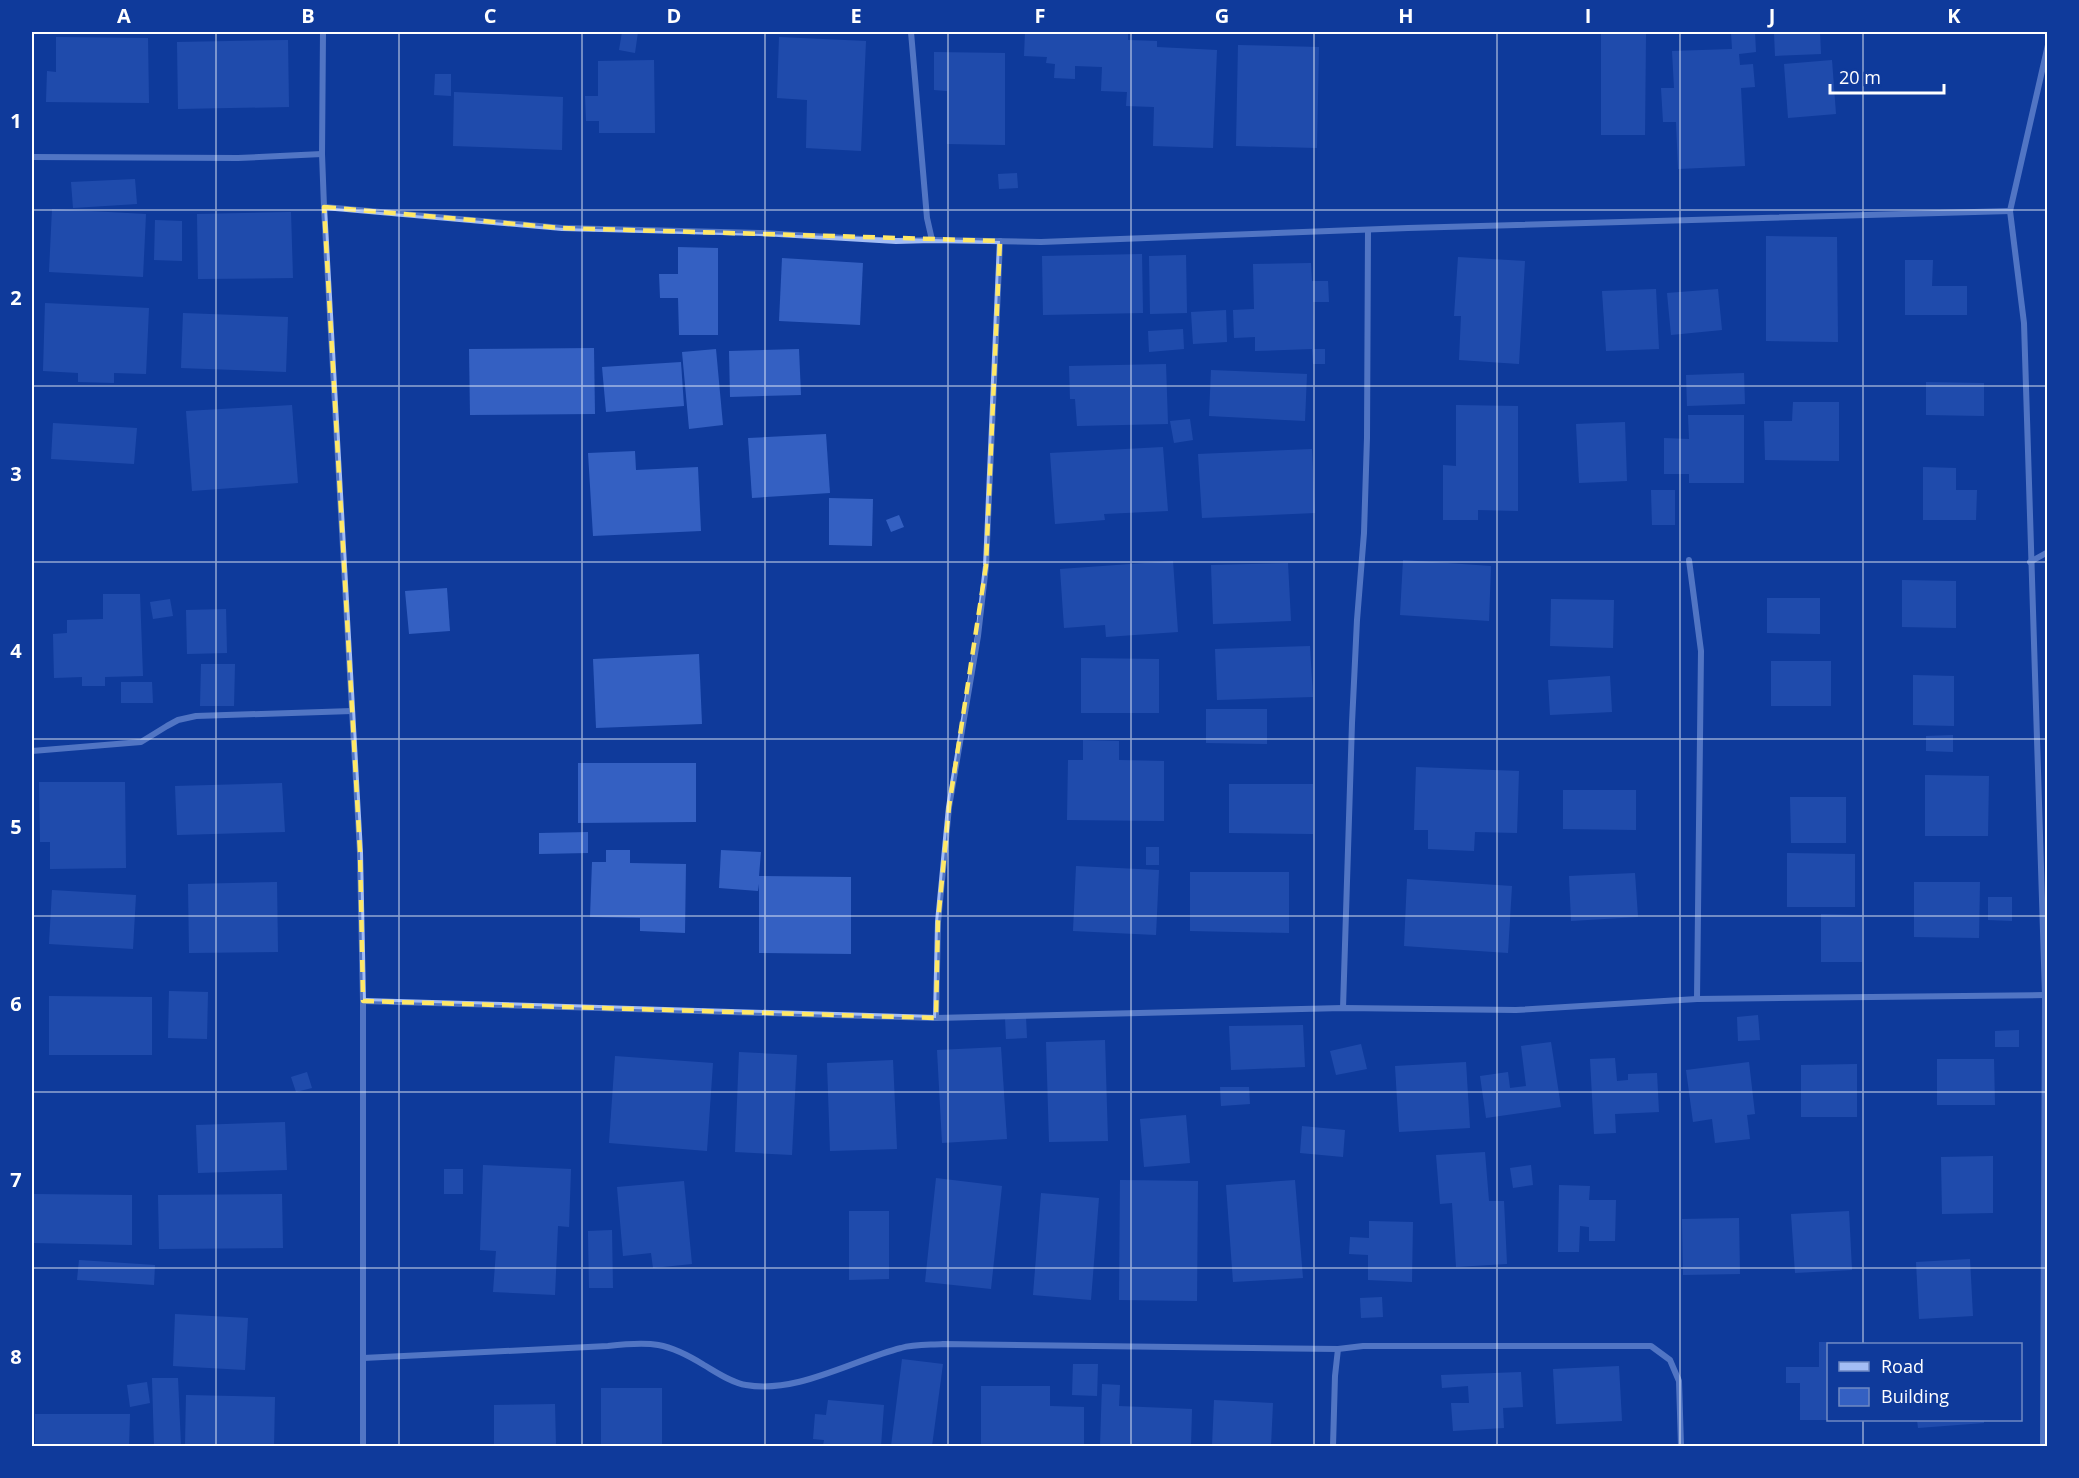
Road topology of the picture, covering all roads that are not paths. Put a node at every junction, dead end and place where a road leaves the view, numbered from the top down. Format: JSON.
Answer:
{"nodes":[{"id":1,"x":323,"y":32,"type":"edge"},
{"id":2,"x":911,"y":32,"type":"edge"},
{"id":3,"x":2048,"y":45,"type":"edge"},
{"id":4,"x":322,"y":154,"type":"junction"},
{"id":5,"x":32,"y":158,"type":"edge"},
{"id":6,"x":324,"y":207,"type":"junction"},
{"id":7,"x":2010,"y":211,"type":"junction"},
{"id":8,"x":1368,"y":231,"type":"junction"},
{"id":9,"x":932,"y":240,"type":"junction"},
{"id":10,"x":1000,"y":241,"type":"junction"},
{"id":11,"x":2048,"y":552,"type":"edge"},
{"id":12,"x":1689,"y":560,"type":"dead end"},
{"id":13,"x":2030,"y":562,"type":"junction"},
{"id":14,"x":352,"y":711,"type":"junction"},
{"id":15,"x":32,"y":751,"type":"edge"},
{"id":16,"x":2044,"y":995,"type":"junction"},
{"id":17,"x":1698,"y":999,"type":"junction"},
{"id":18,"x":363,"y":1001,"type":"junction"},
{"id":19,"x":1343,"y":1008,"type":"junction"},
{"id":20,"x":936,"y":1018,"type":"junction"},
{"id":21,"x":1338,"y":1349,"type":"junction"},
{"id":22,"x":363,"y":1358,"type":"junction"},
{"id":23,"x":363,"y":1446,"type":"edge"},
{"id":24,"x":1333,"y":1446,"type":"edge"},
{"id":25,"x":1682,"y":1446,"type":"edge"},
{"id":26,"x":2043,"y":1446,"type":"edge"}],
"edges":[{"from":1,"to":4,"type":"street"},
{"from":2,"to":9,"type":"street"},
{"from":3,"to":7,"type":"street"},
{"from":4,"to":5,"type":"street"},
{"from":4,"to":6,"type":"street"},
{"from":6,"to":9,"type":"street"},
{"from":6,"to":14,"type":"street"},
{"from":7,"to":8,"type":"street"},
{"from":7,"to":13,"type":"street"},
{"from":8,"to":10,"type":"street"},
{"from":8,"to":19,"type":"street"},
{"from":9,"to":10,"type":"street"},
{"from":10,"to":20,"type":"street"},
{"from":11,"to":13,"type":"street"},
{"from":12,"to":17,"type":"street"},
{"from":13,"to":16,"type":"street"},
{"from":14,"to":15,"type":"street"},
{"from":14,"to":18,"type":"street"},
{"from":16,"to":17,"type":"street"},
{"from":16,"to":26,"type":"street"},
{"from":17,"to":19,"type":"street"},
{"from":18,"to":20,"type":"street"},
{"from":18,"to":22,"type":"street"},
{"from":19,"to":20,"type":"street"},
{"from":21,"to":22,"type":"street"},
{"from":21,"to":24,"type":"street"},
{"from":21,"to":25,"type":"street"},
{"from":22,"to":23,"type":"street"}]}
